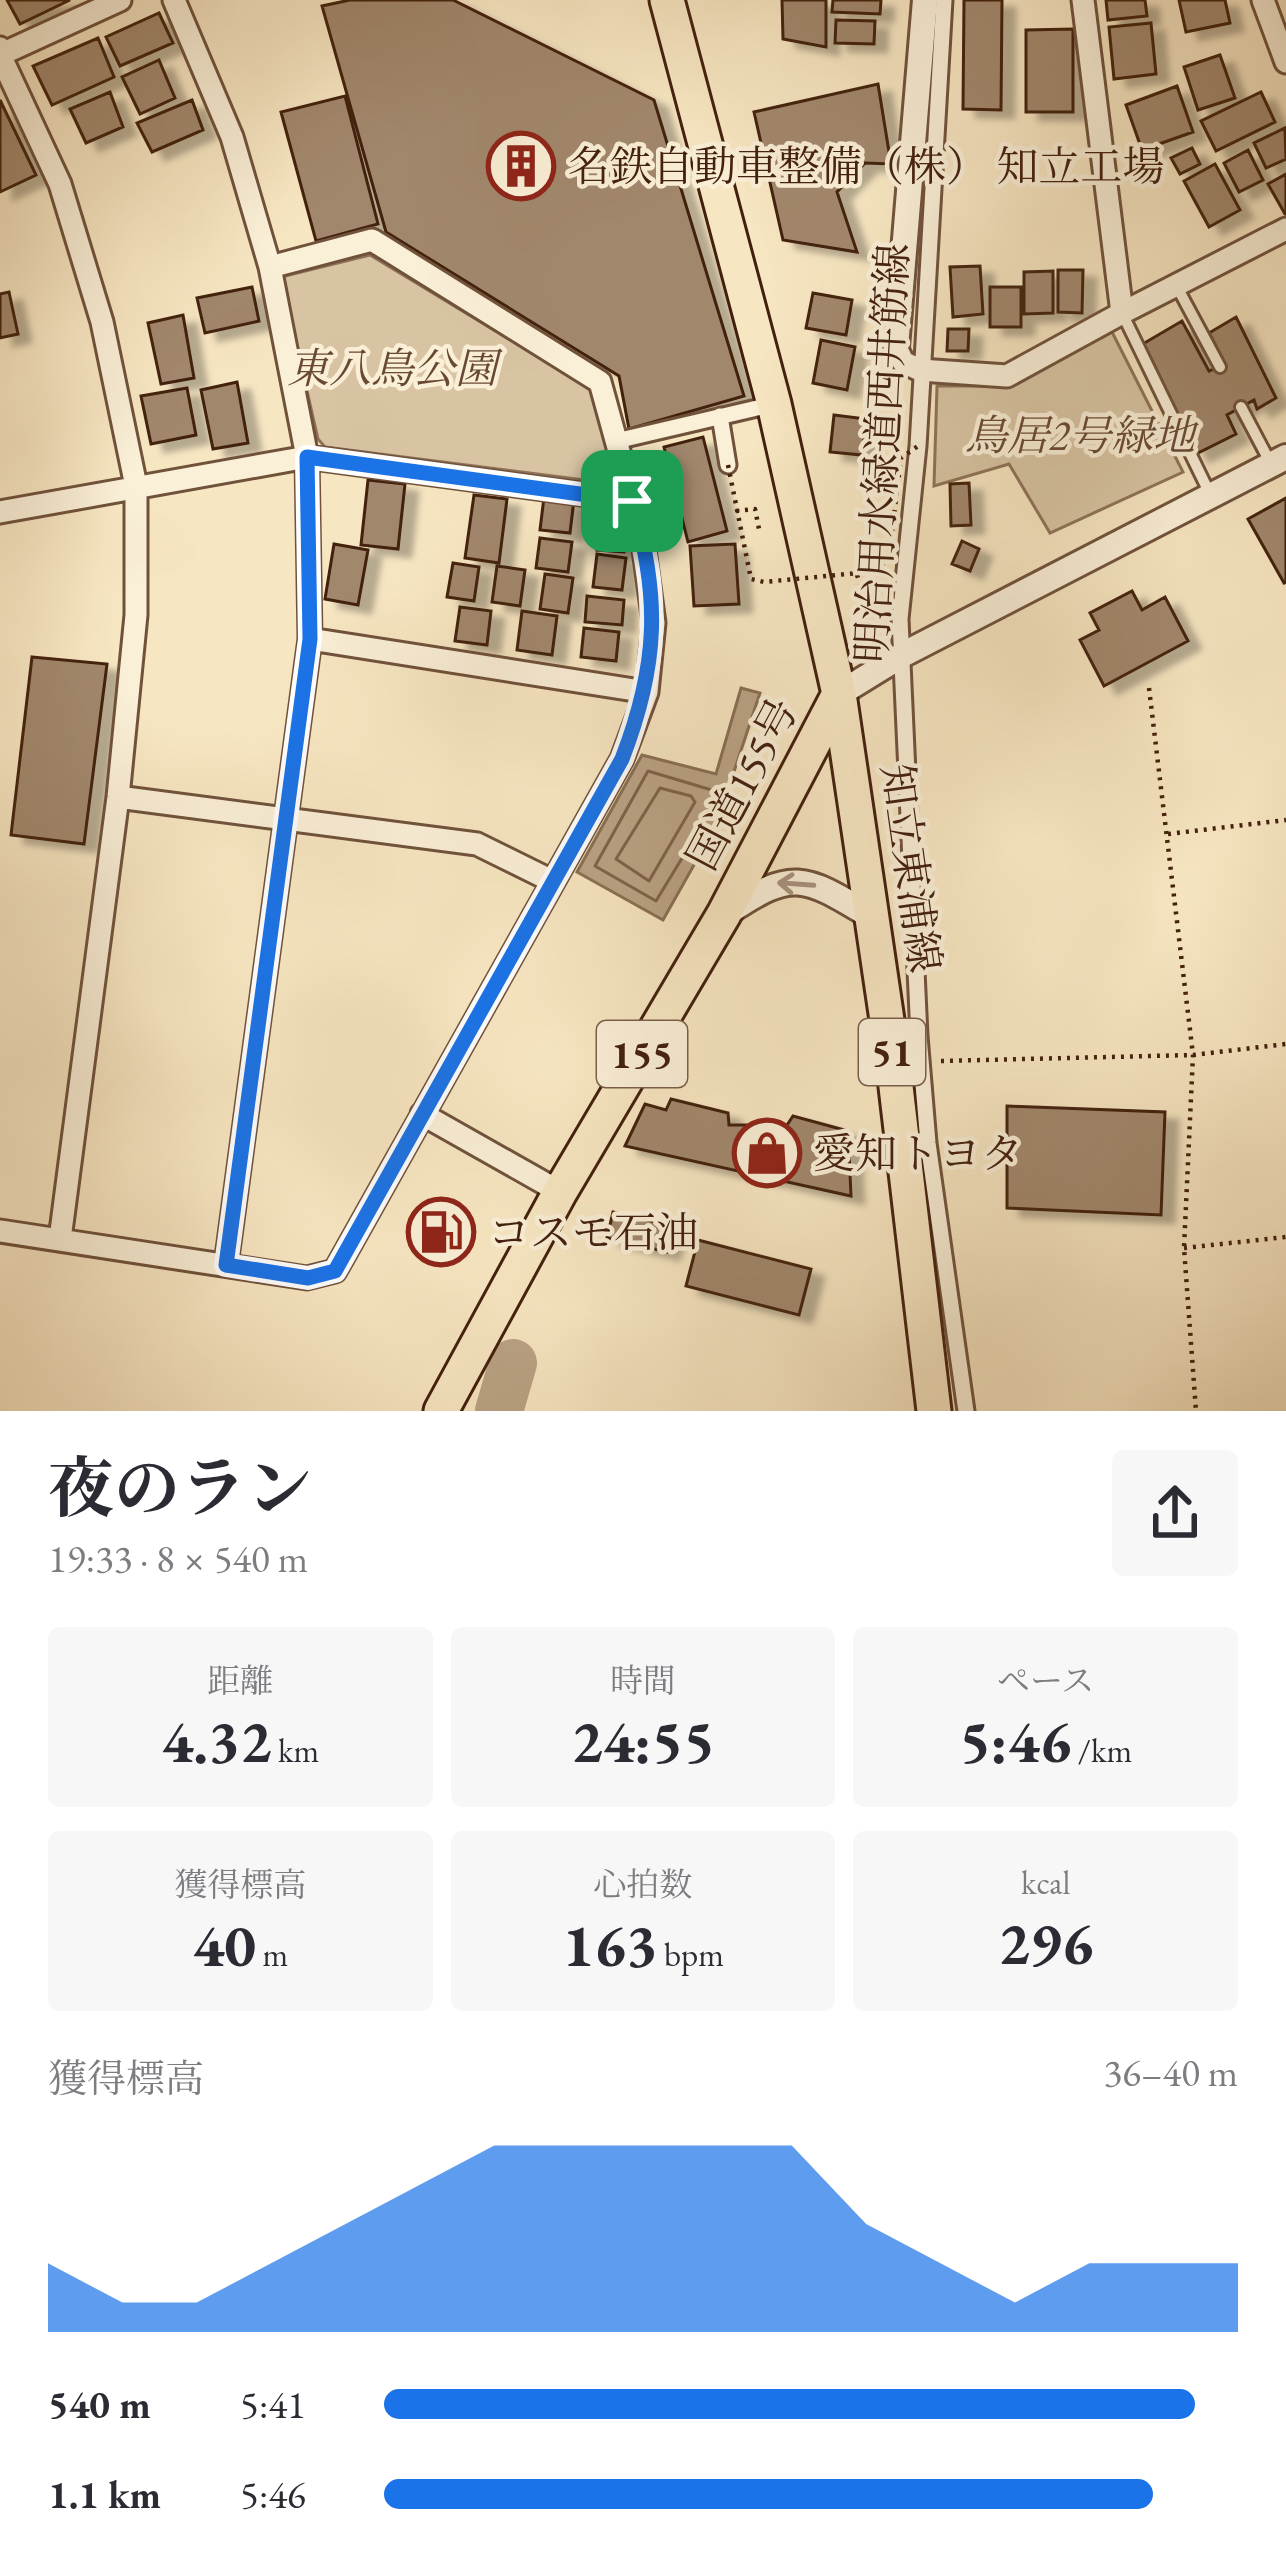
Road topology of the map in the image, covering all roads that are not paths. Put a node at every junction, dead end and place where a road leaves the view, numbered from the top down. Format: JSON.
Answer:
{"nodes":[{"id":1,"x":120,"y":0,"type":"edge"},
{"id":2,"x":175,"y":0,"type":"edge"},
{"id":3,"x":667,"y":0,"type":"edge"},
{"id":4,"x":1083,"y":0,"type":"edge"},
{"id":5,"x":1263,"y":0,"type":"edge"},
{"id":6,"x":932,"y":2,"type":"edge"},
{"id":7,"x":1,"y":52,"type":"edge"},
{"id":8,"x":1286,"y":62,"type":"edge"},
{"id":9,"x":1286,"y":230,"type":"edge"},
{"id":10,"x":270,"y":267,"type":"junction"},
{"id":11,"x":1176,"y":286,"type":"junction"},
{"id":12,"x":1122,"y":313,"type":"junction"},
{"id":13,"x":896,"y":347,"type":"joint"},
{"id":14,"x":1220,"y":367,"type":"dead end"},
{"id":15,"x":920,"y":370,"type":"junction"},
{"id":16,"x":774,"y":404,"type":"junction"},
{"id":17,"x":1241,"y":407,"type":"dead end"},
{"id":18,"x":720,"y":416,"type":"junction"},
{"id":19,"x":616,"y":441,"type":"junction"},
{"id":20,"x":307,"y":457,"type":"junction"},
{"id":21,"x":1279,"y":461,"type":"edge"},
{"id":22,"x":728,"y":465,"type":"road end"},
{"id":23,"x":136,"y":486,"type":"junction"},
{"id":24,"x":1212,"y":497,"type":"junction"},
{"id":25,"x":632,"y":501,"type":"junction"},
{"id":26,"x":0,"y":512,"type":"edge"},
{"id":27,"x":310,"y":639,"type":"junction"},
{"id":28,"x":904,"y":654,"type":"junction"},
{"id":29,"x":647,"y":692,"type":"junction"},
{"id":30,"x":839,"y":694,"type":"junction"},
{"id":31,"x":118,"y":797,"type":"junction"},
{"id":32,"x":289,"y":818,"type":"junction"},
{"id":33,"x":552,"y":880,"type":"junction"},
{"id":34,"x":724,"y":914,"type":"junction"},
{"id":35,"x":869,"y":915,"type":"junction"},
{"id":36,"x":422,"y":1114,"type":"junction"},
{"id":37,"x":560,"y":1192,"type":"junction"},
{"id":38,"x":0,"y":1231,"type":"edge"},
{"id":39,"x":60,"y":1239,"type":"junction"},
{"id":40,"x":226,"y":1265,"type":"junction"},
{"id":41,"x":441,"y":1411,"type":"edge"},
{"id":42,"x":934,"y":1411,"type":"edge"},
{"id":43,"x":966,"y":1411,"type":"edge"}],
"edges":[{"from":1,"to":7,"type":"street"},
{"from":2,"to":10,"type":"street"},
{"from":3,"to":16,"type":"main road","name":"国道155号"},
{"from":4,"to":12,"type":"street"},
{"from":5,"to":8,"type":"street"},
{"from":6,"to":13,"type":"street"},
{"from":6,"to":15,"type":"street","name":"明治用水緑道西井筋線"},
{"from":7,"to":23,"type":"street"},
{"from":9,"to":11,"type":"street"},
{"from":10,"to":19,"type":"street"},
{"from":10,"to":20,"type":"street"},
{"from":11,"to":12,"type":"street"},
{"from":11,"to":14,"type":"lane"},
{"from":12,"to":15,"type":"street"},
{"from":12,"to":24,"type":"lane"},
{"from":13,"to":15,"type":"street"},
{"from":15,"to":28,"type":"street","name":"明治用水緑道西井筋線"},
{"from":16,"to":18,"type":"street"},
{"from":16,"to":30,"type":"main road","name":"国道155号"},
{"from":17,"to":21,"type":"lane"},
{"from":18,"to":19,"type":"street"},
{"from":18,"to":22,"type":"street"},
{"from":19,"to":25,"type":"street"},
{"from":20,"to":23,"type":"street"},
{"from":20,"to":25,"type":"street"},
{"from":20,"to":27,"type":"street"},
{"from":21,"to":24,"type":"street"},
{"from":23,"to":26,"type":"street"},
{"from":23,"to":31,"type":"street"},
{"from":24,"to":28,"type":"street"},
{"from":25,"to":29,"type":"street"},
{"from":27,"to":29,"type":"street"},
{"from":27,"to":32,"type":"street"},
{"from":28,"to":30,"type":"street"},
{"from":28,"to":43,"type":"street","name":"明治用水緑道西井筋線"},
{"from":29,"to":33,"type":"street"},
{"from":30,"to":34,"type":"main road","name":"国道155号","number":"155"},
{"from":30,"to":35,"type":"main road","name":"知立東浦線","number":"51"},
{"from":31,"to":32,"type":"street"},
{"from":31,"to":39,"type":"street"},
{"from":32,"to":33,"type":"street"},
{"from":32,"to":40,"type":"street"},
{"from":33,"to":36,"type":"street"},
{"from":35,"to":34,"type":"street","one_way":true},
{"from":34,"to":37,"type":"main road","name":"国道155号","number":"155"},
{"from":35,"to":42,"type":"main road","name":"知立東浦線","number":"51"},
{"from":36,"to":37,"type":"street"},
{"from":36,"to":40,"type":"street"},
{"from":37,"to":41,"type":"main road","name":"国道155号","number":"155"},
{"from":38,"to":39,"type":"street"},
{"from":39,"to":40,"type":"street"}]}
